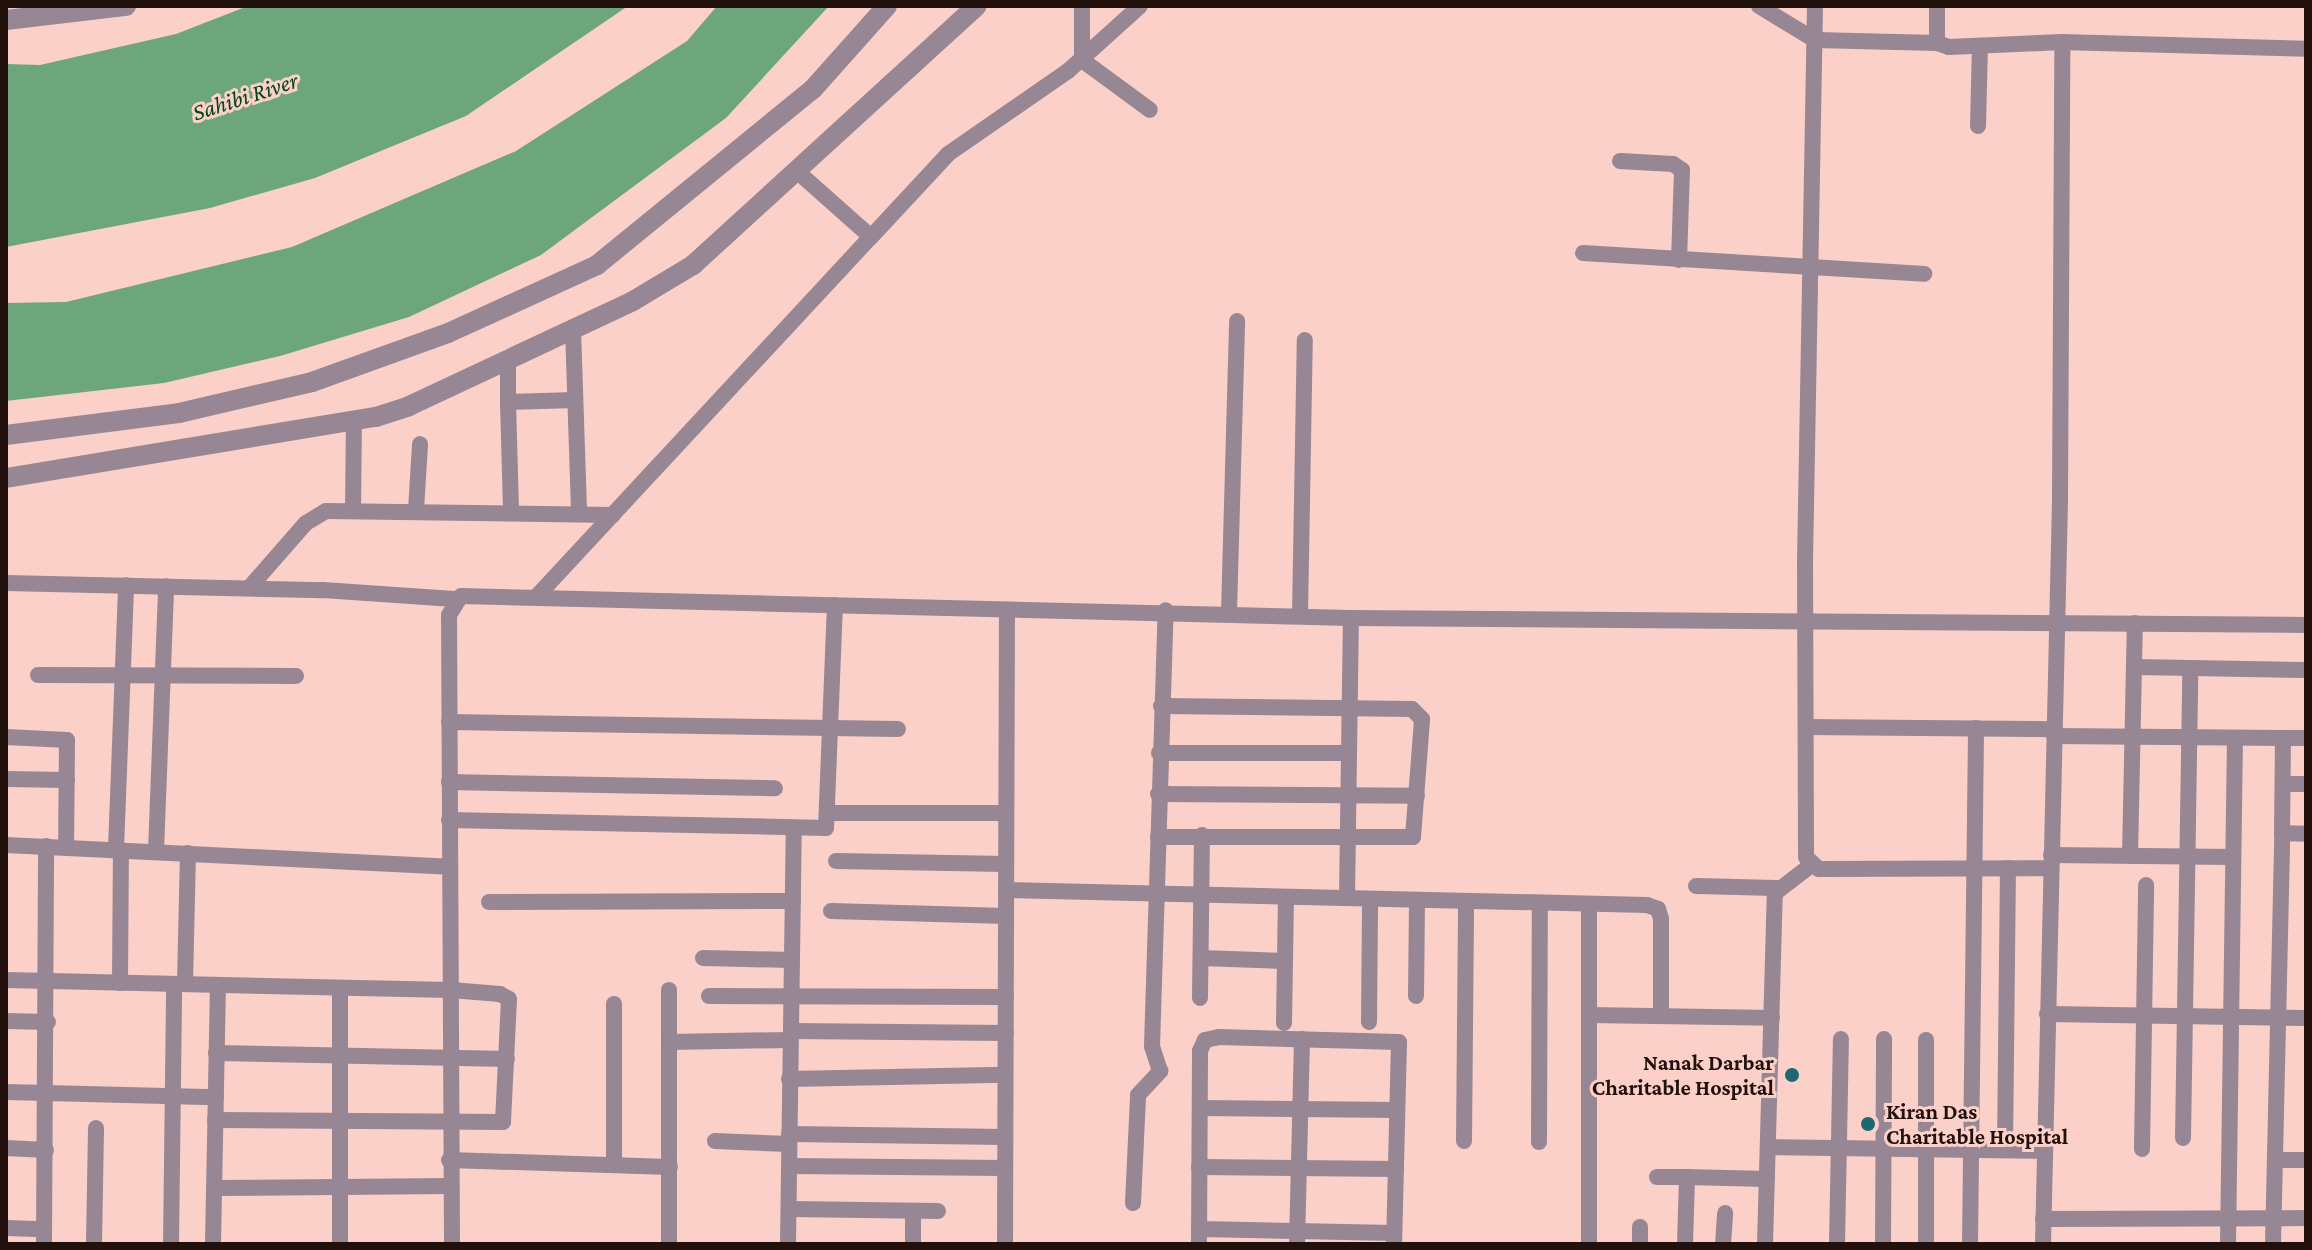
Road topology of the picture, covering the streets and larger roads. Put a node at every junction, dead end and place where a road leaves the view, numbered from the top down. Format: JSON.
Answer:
{"nodes":[{"id":1,"x":126,"y":6,"type":"edge"},
{"id":2,"x":887,"y":6,"type":"edge"},
{"id":3,"x":977,"y":6,"type":"edge"},
{"id":4,"x":1082,"y":6,"type":"edge"},
{"id":5,"x":1140,"y":6,"type":"edge"},
{"id":6,"x":1759,"y":6,"type":"edge"},
{"id":7,"x":1815,"y":6,"type":"edge"},
{"id":8,"x":1937,"y":6,"type":"edge"},
{"id":9,"x":29,"y":12,"type":"edge"},
{"id":10,"x":6,"y":20,"type":"edge"},
{"id":11,"x":1815,"y":40,"type":"junction"},
{"id":12,"x":2062,"y":42,"type":"junction"},
{"id":13,"x":1937,"y":43,"type":"junction"},
{"id":14,"x":1980,"y":46,"type":"junction"},
{"id":15,"x":2306,"y":49,"type":"edge"},
{"id":16,"x":1082,"y":60,"type":"junction"},
{"id":17,"x":1150,"y":110,"type":"dead end"},
{"id":18,"x":1978,"y":126,"type":"dead end"},
{"id":19,"x":1620,"y":161,"type":"dead end"},
{"id":20,"x":799,"y":173,"type":"junction"},
{"id":21,"x":871,"y":237,"type":"junction"},
{"id":22,"x":1583,"y":253,"type":"dead end"},
{"id":23,"x":1679,"y":260,"type":"junction"},
{"id":24,"x":1811,"y":270,"type":"junction"},
{"id":25,"x":1924,"y":274,"type":"dead end"},
{"id":26,"x":1237,"y":321,"type":"dead end"},
{"id":27,"x":573,"y":329,"type":"junction"},
{"id":28,"x":1305,"y":340,"type":"dead end"},
{"id":29,"x":508,"y":360,"type":"junction"},
{"id":30,"x":575,"y":400,"type":"junction"},
{"id":31,"x":508,"y":402,"type":"junction"},
{"id":32,"x":354,"y":422,"type":"junction"},
{"id":33,"x":6,"y":435,"type":"edge"},
{"id":34,"x":420,"y":444,"type":"dead end"},
{"id":35,"x":6,"y":478,"type":"edge"},
{"id":36,"x":416,"y":510,"type":"junction"},
{"id":37,"x":353,"y":511,"type":"junction"},
{"id":38,"x":511,"y":512,"type":"junction"},
{"id":39,"x":579,"y":514,"type":"junction"},
{"id":40,"x":613,"y":515,"type":"junction"},
{"id":41,"x":6,"y":583,"type":"edge"},
{"id":42,"x":126,"y":585,"type":"junction"},
{"id":43,"x":166,"y":586,"type":"junction"},
{"id":44,"x":249,"y":588,"type":"junction"},
{"id":45,"x":538,"y":595,"type":"junction"},
{"id":46,"x":454,"y":599,"type":"junction"},
{"id":47,"x":835,"y":605,"type":"junction"},
{"id":48,"x":1007,"y":610,"type":"junction"},
{"id":49,"x":1166,"y":610,"type":"junction"},
{"id":50,"x":1229,"y":612,"type":"junction"},
{"id":51,"x":1300,"y":615,"type":"junction"},
{"id":52,"x":1351,"y":618,"type":"junction"},
{"id":53,"x":1806,"y":621,"type":"junction"},
{"id":54,"x":2057,"y":622,"type":"junction"},
{"id":55,"x":2135,"y":623,"type":"junction"},
{"id":56,"x":2306,"y":625,"type":"edge"},
{"id":57,"x":2135,"y":667,"type":"junction"},
{"id":58,"x":2190,"y":668,"type":"junction"},
{"id":59,"x":2306,"y":670,"type":"edge"},
{"id":60,"x":163,"y":674,"type":"junction"},
{"id":61,"x":38,"y":675,"type":"dead end"},
{"id":62,"x":123,"y":676,"type":"junction"},
{"id":63,"x":296,"y":676,"type":"dead end"},
{"id":64,"x":1161,"y":706,"type":"junction"},
{"id":65,"x":1350,"y":708,"type":"junction"},
{"id":66,"x":449,"y":722,"type":"junction"},
{"id":67,"x":1806,"y":727,"type":"junction"},
{"id":68,"x":831,"y":728,"type":"junction"},
{"id":69,"x":1976,"y":728,"type":"junction"},
{"id":70,"x":898,"y":729,"type":"dead end"},
{"id":71,"x":2054,"y":732,"type":"junction"},
{"id":72,"x":6,"y":737,"type":"edge"},
{"id":73,"x":2132,"y":737,"type":"junction"},
{"id":74,"x":2189,"y":738,"type":"junction"},
{"id":75,"x":2235,"y":738,"type":"junction"},
{"id":76,"x":2283,"y":738,"type":"junction"},
{"id":77,"x":2306,"y":738,"type":"edge"},
{"id":78,"x":1159,"y":753,"type":"junction"},
{"id":79,"x":1349,"y":753,"type":"junction"},
{"id":80,"x":6,"y":779,"type":"edge"},
{"id":81,"x":67,"y":780,"type":"junction"},
{"id":82,"x":449,"y":782,"type":"junction"},
{"id":83,"x":2283,"y":784,"type":"junction"},
{"id":84,"x":2306,"y":784,"type":"edge"},
{"id":85,"x":775,"y":788,"type":"dead end"},
{"id":86,"x":1158,"y":794,"type":"junction"},
{"id":87,"x":1349,"y":796,"type":"junction"},
{"id":88,"x":1417,"y":796,"type":"junction"},
{"id":89,"x":830,"y":813,"type":"junction"},
{"id":90,"x":1006,"y":813,"type":"junction"},
{"id":91,"x":449,"y":820,"type":"junction"},
{"id":92,"x":794,"y":828,"type":"junction"},
{"id":93,"x":2282,"y":833,"type":"junction"},
{"id":94,"x":2306,"y":834,"type":"edge"},
{"id":95,"x":1202,"y":835,"type":"junction"},
{"id":96,"x":1158,"y":837,"type":"junction"},
{"id":97,"x":1348,"y":838,"type":"junction"},
{"id":98,"x":6,"y":845,"type":"edge"},
{"id":99,"x":46,"y":846,"type":"junction"},
{"id":100,"x":66,"y":847,"type":"junction"},
{"id":101,"x":118,"y":849,"type":"junction"},
{"id":102,"x":156,"y":851,"type":"junction"},
{"id":103,"x":188,"y":853,"type":"junction"},
{"id":104,"x":2130,"y":856,"type":"junction"},
{"id":105,"x":2187,"y":856,"type":"junction"},
{"id":106,"x":2233,"y":857,"type":"junction"},
{"id":107,"x":836,"y":861,"type":"dead end"},
{"id":108,"x":2051,"y":862,"type":"junction"},
{"id":109,"x":1006,"y":864,"type":"junction"},
{"id":110,"x":1810,"y":866,"type":"junction"},
{"id":111,"x":449,"y":867,"type":"junction"},
{"id":112,"x":1974,"y":868,"type":"junction"},
{"id":113,"x":2008,"y":868,"type":"junction"},
{"id":114,"x":2146,"y":885,"type":"dead end"},
{"id":115,"x":1696,"y":886,"type":"dead end"},
{"id":116,"x":1776,"y":888,"type":"junction"},
{"id":117,"x":1006,"y":890,"type":"junction"},
{"id":118,"x":1157,"y":894,"type":"junction"},
{"id":119,"x":1203,"y":895,"type":"junction"},
{"id":120,"x":1286,"y":897,"type":"junction"},
{"id":121,"x":1347,"y":898,"type":"junction"},
{"id":122,"x":1370,"y":899,"type":"junction"},
{"id":123,"x":1417,"y":900,"type":"junction"},
{"id":124,"x":793,"y":901,"type":"junction"},
{"id":125,"x":1466,"y":901,"type":"junction"},
{"id":126,"x":489,"y":902,"type":"dead end"},
{"id":127,"x":1540,"y":903,"type":"junction"},
{"id":128,"x":1589,"y":904,"type":"junction"},
{"id":129,"x":831,"y":911,"type":"dead end"},
{"id":130,"x":1006,"y":916,"type":"junction"},
{"id":131,"x":703,"y":958,"type":"dead end"},
{"id":132,"x":1201,"y":958,"type":"junction"},
{"id":133,"x":792,"y":960,"type":"junction"},
{"id":134,"x":1284,"y":961,"type":"junction"},
{"id":135,"x":6,"y":980,"type":"edge"},
{"id":136,"x":48,"y":981,"type":"junction"},
{"id":137,"x":120,"y":983,"type":"junction"},
{"id":138,"x":180,"y":984,"type":"junction"},
{"id":139,"x":218,"y":985,"type":"junction"},
{"id":140,"x":340,"y":988,"type":"junction"},
{"id":141,"x":451,"y":990,"type":"junction"},
{"id":142,"x":669,"y":990,"type":"dead end"},
{"id":143,"x":709,"y":996,"type":"dead end"},
{"id":144,"x":1416,"y":996,"type":"dead end"},
{"id":145,"x":1006,"y":997,"type":"junction"},
{"id":146,"x":791,"y":998,"type":"junction"},
{"id":147,"x":1200,"y":998,"type":"dead end"},
{"id":148,"x":614,"y":1004,"type":"dead end"},
{"id":149,"x":2047,"y":1014,"type":"junction"},
{"id":150,"x":1589,"y":1015,"type":"junction"},
{"id":151,"x":2144,"y":1015,"type":"junction"},
{"id":152,"x":1661,"y":1016,"type":"junction"},
{"id":153,"x":2185,"y":1016,"type":"junction"},
{"id":154,"x":2231,"y":1017,"type":"junction"},
{"id":155,"x":1772,"y":1018,"type":"junction"},
{"id":156,"x":2279,"y":1018,"type":"junction"},
{"id":157,"x":2306,"y":1018,"type":"edge"},
{"id":158,"x":6,"y":1021,"type":"edge"},
{"id":159,"x":48,"y":1022,"type":"junction"},
{"id":160,"x":1369,"y":1022,"type":"dead end"},
{"id":161,"x":1284,"y":1023,"type":"dead end"},
{"id":162,"x":1006,"y":1033,"type":"junction"},
{"id":163,"x":790,"y":1035,"type":"junction"},
{"id":164,"x":1302,"y":1039,"type":"junction"},
{"id":165,"x":1841,"y":1039,"type":"dead end"},
{"id":166,"x":1884,"y":1039,"type":"dead end"},
{"id":167,"x":1926,"y":1040,"type":"dead end"},
{"id":168,"x":670,"y":1042,"type":"junction"},
{"id":169,"x":216,"y":1053,"type":"junction"},
{"id":170,"x":340,"y":1055,"type":"junction"},
{"id":171,"x":451,"y":1057,"type":"junction"},
{"id":172,"x":507,"y":1059,"type":"junction"},
{"id":173,"x":1005,"y":1075,"type":"junction"},
{"id":174,"x":789,"y":1079,"type":"junction"},
{"id":175,"x":6,"y":1092,"type":"edge"},
{"id":176,"x":47,"y":1093,"type":"junction"},
{"id":177,"x":173,"y":1096,"type":"junction"},
{"id":178,"x":216,"y":1097,"type":"junction"},
{"id":179,"x":1200,"y":1108,"type":"junction"},
{"id":180,"x":1300,"y":1109,"type":"junction"},
{"id":181,"x":1397,"y":1110,"type":"junction"},
{"id":182,"x":215,"y":1120,"type":"junction"},
{"id":183,"x":340,"y":1121,"type":"junction"},
{"id":184,"x":449,"y":1122,"type":"junction"},
{"id":185,"x":96,"y":1128,"type":"dead end"},
{"id":186,"x":1005,"y":1137,"type":"junction"},
{"id":187,"x":2183,"y":1138,"type":"dead end"},
{"id":188,"x":789,"y":1139,"type":"junction"},
{"id":189,"x":715,"y":1141,"type":"dead end"},
{"id":190,"x":1464,"y":1141,"type":"dead end"},
{"id":191,"x":1539,"y":1142,"type":"dead end"},
{"id":192,"x":1839,"y":1146,"type":"junction"},
{"id":193,"x":1768,"y":1147,"type":"junction"},
{"id":194,"x":1884,"y":1147,"type":"junction"},
{"id":195,"x":6,"y":1148,"type":"edge"},
{"id":196,"x":1925,"y":1149,"type":"junction"},
{"id":197,"x":2142,"y":1149,"type":"dead end"},
{"id":198,"x":46,"y":1150,"type":"junction"},
{"id":199,"x":1971,"y":1150,"type":"junction"},
{"id":200,"x":2005,"y":1150,"type":"junction"},
{"id":201,"x":2043,"y":1151,"type":"junction"},
{"id":202,"x":449,"y":1160,"type":"junction"},
{"id":203,"x":2276,"y":1160,"type":"junction"},
{"id":204,"x":2306,"y":1160,"type":"edge"},
{"id":205,"x":614,"y":1165,"type":"junction"},
{"id":206,"x":789,"y":1166,"type":"junction"},
{"id":207,"x":670,"y":1167,"type":"junction"},
{"id":208,"x":1199,"y":1167,"type":"junction"},
{"id":209,"x":1005,"y":1168,"type":"junction"},
{"id":210,"x":1299,"y":1168,"type":"junction"},
{"id":211,"x":1396,"y":1169,"type":"junction"},
{"id":212,"x":1657,"y":1177,"type":"dead end"},
{"id":213,"x":1687,"y":1177,"type":"junction"},
{"id":214,"x":1767,"y":1179,"type":"junction"},
{"id":215,"x":340,"y":1186,"type":"junction"},
{"id":216,"x":450,"y":1186,"type":"junction"},
{"id":217,"x":214,"y":1188,"type":"junction"},
{"id":218,"x":1133,"y":1203,"type":"dead end"},
{"id":219,"x":789,"y":1209,"type":"junction"},
{"id":220,"x":913,"y":1211,"type":"junction"},
{"id":221,"x":938,"y":1211,"type":"dead end"},
{"id":222,"x":1725,"y":1213,"type":"dead end"},
{"id":223,"x":2228,"y":1218,"type":"junction"},
{"id":224,"x":2275,"y":1218,"type":"junction"},
{"id":225,"x":2306,"y":1218,"type":"edge"},
{"id":226,"x":2043,"y":1219,"type":"junction"},
{"id":227,"x":6,"y":1228,"type":"edge"},
{"id":228,"x":44,"y":1236,"type":"edge"},
{"id":229,"x":1199,"y":1236,"type":"edge"},
{"id":230,"x":1297,"y":1238,"type":"edge"},
{"id":231,"x":1394,"y":1238,"type":"edge"},
{"id":232,"x":94,"y":1244,"type":"edge"},
{"id":233,"x":171,"y":1244,"type":"edge"},
{"id":234,"x":213,"y":1244,"type":"edge"},
{"id":235,"x":340,"y":1244,"type":"edge"},
{"id":236,"x":452,"y":1244,"type":"edge"},
{"id":237,"x":669,"y":1244,"type":"edge"},
{"id":238,"x":788,"y":1244,"type":"edge"},
{"id":239,"x":913,"y":1244,"type":"edge"},
{"id":240,"x":1005,"y":1244,"type":"edge"},
{"id":241,"x":1589,"y":1244,"type":"edge"},
{"id":242,"x":1685,"y":1244,"type":"edge"},
{"id":243,"x":1723,"y":1244,"type":"edge"},
{"id":244,"x":1765,"y":1244,"type":"edge"},
{"id":245,"x":1837,"y":1244,"type":"edge"},
{"id":246,"x":1883,"y":1244,"type":"edge"},
{"id":247,"x":1926,"y":1244,"type":"edge"},
{"id":248,"x":1970,"y":1244,"type":"edge"},
{"id":249,"x":2043,"y":1244,"type":"edge"},
{"id":250,"x":2228,"y":1244,"type":"edge"},
{"id":251,"x":2273,"y":1244,"type":"edge"}],
"edges":[{"from":1,"to":9,"type":"street"},
{"from":2,"to":33,"type":"street"},
{"from":3,"to":20,"type":"street"},
{"from":4,"to":16,"type":"street"},
{"from":5,"to":16,"type":"street"},
{"from":6,"to":11,"type":"street"},
{"from":7,"to":11,"type":"street"},
{"from":8,"to":13,"type":"street"},
{"from":9,"to":10,"type":"street"},
{"from":11,"to":13,"type":"street"},
{"from":11,"to":24,"type":"street"},
{"from":12,"to":14,"type":"street"},
{"from":12,"to":15,"type":"street"},
{"from":12,"to":54,"type":"street"},
{"from":13,"to":14,"type":"street"},
{"from":14,"to":18,"type":"street"},
{"from":16,"to":17,"type":"street"},
{"from":16,"to":21,"type":"street"},
{"from":19,"to":23,"type":"street"},
{"from":20,"to":21,"type":"street"},
{"from":20,"to":27,"type":"street"},
{"from":21,"to":40,"type":"street"},
{"from":22,"to":23,"type":"street"},
{"from":23,"to":24,"type":"street"},
{"from":24,"to":25,"type":"street"},
{"from":24,"to":53,"type":"street"},
{"from":26,"to":50,"type":"street"},
{"from":27,"to":29,"type":"street"},
{"from":27,"to":30,"type":"street"},
{"from":28,"to":51,"type":"street"},
{"from":29,"to":31,"type":"street"},
{"from":29,"to":32,"type":"street"},
{"from":30,"to":31,"type":"street"},
{"from":30,"to":39,"type":"street"},
{"from":31,"to":38,"type":"street"},
{"from":32,"to":35,"type":"street"},
{"from":32,"to":37,"type":"street"},
{"from":34,"to":36,"type":"street"},
{"from":36,"to":37,"type":"street"},
{"from":36,"to":38,"type":"street"},
{"from":37,"to":44,"type":"street"},
{"from":38,"to":39,"type":"street"},
{"from":39,"to":40,"type":"street"},
{"from":40,"to":45,"type":"street"},
{"from":41,"to":42,"type":"street"},
{"from":42,"to":43,"type":"street"},
{"from":42,"to":62,"type":"street"},
{"from":43,"to":44,"type":"street"},
{"from":43,"to":60,"type":"street"},
{"from":44,"to":46,"type":"street"},
{"from":45,"to":46,"type":"street"},
{"from":45,"to":47,"type":"street"},
{"from":46,"to":66,"type":"street"},
{"from":47,"to":48,"type":"street"},
{"from":47,"to":68,"type":"street"},
{"from":48,"to":49,"type":"street"},
{"from":48,"to":90,"type":"street"},
{"from":49,"to":50,"type":"street"},
{"from":49,"to":64,"type":"street"},
{"from":50,"to":51,"type":"street"},
{"from":51,"to":52,"type":"street"},
{"from":52,"to":53,"type":"street"},
{"from":52,"to":65,"type":"street"},
{"from":53,"to":54,"type":"street"},
{"from":53,"to":67,"type":"street"},
{"from":54,"to":55,"type":"street"},
{"from":54,"to":71,"type":"street"},
{"from":55,"to":56,"type":"street"},
{"from":55,"to":57,"type":"street"},
{"from":57,"to":58,"type":"street"},
{"from":57,"to":73,"type":"street"},
{"from":58,"to":59,"type":"street"},
{"from":58,"to":74,"type":"street"},
{"from":60,"to":62,"type":"street"},
{"from":60,"to":63,"type":"street"},
{"from":60,"to":102,"type":"street"},
{"from":61,"to":62,"type":"street"},
{"from":62,"to":101,"type":"street"},
{"from":64,"to":65,"type":"street"},
{"from":64,"to":78,"type":"street"},
{"from":65,"to":79,"type":"street"},
{"from":65,"to":88,"type":"street"},
{"from":66,"to":68,"type":"street"},
{"from":66,"to":82,"type":"street"},
{"from":67,"to":69,"type":"street"},
{"from":67,"to":110,"type":"street"},
{"from":68,"to":70,"type":"street"},
{"from":68,"to":89,"type":"street"},
{"from":69,"to":71,"type":"street"},
{"from":69,"to":112,"type":"street"},
{"from":71,"to":73,"type":"street"},
{"from":71,"to":108,"type":"street"},
{"from":72,"to":81,"type":"street"},
{"from":73,"to":74,"type":"street"},
{"from":73,"to":104,"type":"street"},
{"from":74,"to":75,"type":"street"},
{"from":74,"to":105,"type":"street"},
{"from":75,"to":76,"type":"street"},
{"from":75,"to":106,"type":"street"},
{"from":76,"to":77,"type":"street"},
{"from":76,"to":83,"type":"street"},
{"from":78,"to":79,"type":"street"},
{"from":78,"to":86,"type":"street"},
{"from":79,"to":87,"type":"street"},
{"from":80,"to":81,"type":"street"},
{"from":81,"to":100,"type":"street"},
{"from":82,"to":85,"type":"street"},
{"from":82,"to":91,"type":"street"},
{"from":83,"to":84,"type":"street"},
{"from":83,"to":93,"type":"street"},
{"from":86,"to":87,"type":"street"},
{"from":86,"to":96,"type":"street"},
{"from":87,"to":88,"type":"street"},
{"from":87,"to":97,"type":"street"},
{"from":88,"to":97,"type":"street"},
{"from":89,"to":90,"type":"street"},
{"from":89,"to":92,"type":"street"},
{"from":90,"to":109,"type":"street"},
{"from":91,"to":92,"type":"street"},
{"from":91,"to":111,"type":"street"},
{"from":92,"to":124,"type":"street"},
{"from":93,"to":94,"type":"street"},
{"from":93,"to":156,"type":"street"},
{"from":95,"to":96,"type":"street"},
{"from":95,"to":97,"type":"street"},
{"from":95,"to":119,"type":"street"},
{"from":96,"to":118,"type":"street"},
{"from":97,"to":121,"type":"street"},
{"from":98,"to":99,"type":"street"},
{"from":99,"to":100,"type":"street"},
{"from":99,"to":136,"type":"street"},
{"from":100,"to":101,"type":"street"},
{"from":101,"to":102,"type":"street"},
{"from":101,"to":137,"type":"street"},
{"from":102,"to":103,"type":"street"},
{"from":103,"to":111,"type":"street"},
{"from":103,"to":138,"type":"street"},
{"from":104,"to":105,"type":"street"},
{"from":104,"to":108,"type":"street"},
{"from":105,"to":106,"type":"street"},
{"from":105,"to":153,"type":"street"},
{"from":106,"to":154,"type":"street"},
{"from":107,"to":109,"type":"street"},
{"from":108,"to":113,"type":"street"},
{"from":108,"to":149,"type":"street"},
{"from":109,"to":117,"type":"street"},
{"from":110,"to":112,"type":"street"},
{"from":110,"to":116,"type":"street"},
{"from":111,"to":141,"type":"street"},
{"from":112,"to":113,"type":"street"},
{"from":112,"to":199,"type":"street"},
{"from":113,"to":200,"type":"street"},
{"from":114,"to":151,"type":"street"},
{"from":115,"to":116,"type":"street"},
{"from":116,"to":155,"type":"street"},
{"from":117,"to":118,"type":"street"},
{"from":117,"to":130,"type":"street"},
{"from":118,"to":119,"type":"street"},
{"from":118,"to":218,"type":"street"},
{"from":119,"to":120,"type":"street"},
{"from":119,"to":132,"type":"street"},
{"from":120,"to":121,"type":"street"},
{"from":120,"to":134,"type":"street"},
{"from":121,"to":122,"type":"street"},
{"from":122,"to":123,"type":"street"},
{"from":122,"to":160,"type":"street"},
{"from":123,"to":125,"type":"street"},
{"from":123,"to":144,"type":"street"},
{"from":124,"to":126,"type":"street"},
{"from":124,"to":133,"type":"street"},
{"from":125,"to":127,"type":"street"},
{"from":125,"to":190,"type":"street"},
{"from":127,"to":128,"type":"street"},
{"from":127,"to":191,"type":"street"},
{"from":128,"to":150,"type":"street"},
{"from":128,"to":152,"type":"street"},
{"from":129,"to":130,"type":"street"},
{"from":130,"to":145,"type":"street"},
{"from":131,"to":133,"type":"street"},
{"from":132,"to":134,"type":"street"},
{"from":132,"to":147,"type":"street"},
{"from":133,"to":146,"type":"street"},
{"from":134,"to":161,"type":"street"},
{"from":135,"to":136,"type":"street"},
{"from":136,"to":137,"type":"street"},
{"from":136,"to":159,"type":"street"},
{"from":137,"to":138,"type":"street"},
{"from":138,"to":139,"type":"street"},
{"from":138,"to":177,"type":"street"},
{"from":139,"to":140,"type":"street"},
{"from":139,"to":169,"type":"street"},
{"from":140,"to":141,"type":"street"},
{"from":140,"to":170,"type":"street"},
{"from":141,"to":171,"type":"street"},
{"from":141,"to":172,"type":"street"},
{"from":142,"to":168,"type":"street"},
{"from":143,"to":146,"type":"street"},
{"from":145,"to":146,"type":"street"},
{"from":145,"to":162,"type":"street"},
{"from":146,"to":163,"type":"street"},
{"from":148,"to":205,"type":"street"},
{"from":149,"to":151,"type":"street"},
{"from":149,"to":201,"type":"street"},
{"from":150,"to":152,"type":"street"},
{"from":150,"to":241,"type":"street"},
{"from":151,"to":153,"type":"street"},
{"from":151,"to":197,"type":"street"},
{"from":152,"to":155,"type":"street"},
{"from":153,"to":154,"type":"street"},
{"from":153,"to":187,"type":"street"},
{"from":154,"to":156,"type":"street"},
{"from":154,"to":223,"type":"street"},
{"from":155,"to":193,"type":"street"},
{"from":156,"to":157,"type":"street"},
{"from":156,"to":203,"type":"street"},
{"from":158,"to":159,"type":"street"},
{"from":159,"to":176,"type":"street"},
{"from":162,"to":163,"type":"street"},
{"from":162,"to":173,"type":"street"},
{"from":163,"to":168,"type":"street"},
{"from":163,"to":174,"type":"street"},
{"from":164,"to":179,"type":"street"},
{"from":164,"to":180,"type":"street"},
{"from":164,"to":181,"type":"street"},
{"from":165,"to":192,"type":"street"},
{"from":166,"to":194,"type":"street"},
{"from":167,"to":196,"type":"street"},
{"from":168,"to":207,"type":"street"},
{"from":169,"to":170,"type":"street"},
{"from":169,"to":178,"type":"street"},
{"from":170,"to":171,"type":"street"},
{"from":170,"to":183,"type":"street"},
{"from":171,"to":172,"type":"street"},
{"from":171,"to":184,"type":"street"},
{"from":172,"to":184,"type":"street"},
{"from":173,"to":174,"type":"street"},
{"from":173,"to":186,"type":"street"},
{"from":174,"to":188,"type":"street"},
{"from":175,"to":176,"type":"street"},
{"from":176,"to":177,"type":"street"},
{"from":176,"to":198,"type":"street"},
{"from":177,"to":178,"type":"street"},
{"from":177,"to":233,"type":"street"},
{"from":178,"to":182,"type":"street"},
{"from":179,"to":180,"type":"street"},
{"from":179,"to":208,"type":"street"},
{"from":180,"to":181,"type":"street"},
{"from":180,"to":210,"type":"street"},
{"from":181,"to":211,"type":"street"},
{"from":182,"to":183,"type":"street"},
{"from":182,"to":217,"type":"street"},
{"from":183,"to":184,"type":"street"},
{"from":183,"to":215,"type":"street"},
{"from":184,"to":202,"type":"street"},
{"from":185,"to":232,"type":"street"},
{"from":186,"to":188,"type":"street"},
{"from":186,"to":209,"type":"street"},
{"from":188,"to":189,"type":"street"},
{"from":188,"to":206,"type":"street"},
{"from":192,"to":193,"type":"street"},
{"from":192,"to":194,"type":"street"},
{"from":192,"to":245,"type":"street"},
{"from":193,"to":214,"type":"street"},
{"from":194,"to":196,"type":"street"},
{"from":194,"to":246,"type":"street"},
{"from":195,"to":198,"type":"street"},
{"from":196,"to":199,"type":"street"},
{"from":196,"to":247,"type":"street"},
{"from":198,"to":228,"type":"street"},
{"from":199,"to":200,"type":"street"},
{"from":199,"to":248,"type":"street"},
{"from":200,"to":201,"type":"street"},
{"from":201,"to":226,"type":"street"},
{"from":202,"to":205,"type":"street"},
{"from":202,"to":216,"type":"street"},
{"from":203,"to":204,"type":"street"},
{"from":203,"to":224,"type":"street"},
{"from":205,"to":207,"type":"street"},
{"from":206,"to":209,"type":"street"},
{"from":206,"to":219,"type":"street"},
{"from":207,"to":237,"type":"street"},
{"from":208,"to":210,"type":"street"},
{"from":208,"to":229,"type":"street"},
{"from":209,"to":240,"type":"street"},
{"from":210,"to":211,"type":"street"},
{"from":210,"to":230,"type":"street"},
{"from":211,"to":231,"type":"street"},
{"from":212,"to":213,"type":"street"},
{"from":213,"to":214,"type":"street"},
{"from":213,"to":242,"type":"street"},
{"from":214,"to":244,"type":"street"},
{"from":215,"to":216,"type":"street"},
{"from":215,"to":217,"type":"street"},
{"from":215,"to":235,"type":"street"},
{"from":216,"to":236,"type":"street"},
{"from":217,"to":234,"type":"street"},
{"from":219,"to":220,"type":"street"},
{"from":219,"to":238,"type":"street"},
{"from":220,"to":221,"type":"street"},
{"from":220,"to":239,"type":"street"},
{"from":222,"to":243,"type":"street"},
{"from":223,"to":224,"type":"street"},
{"from":223,"to":226,"type":"street"},
{"from":223,"to":250,"type":"street"},
{"from":224,"to":225,"type":"street"},
{"from":224,"to":251,"type":"street"},
{"from":226,"to":249,"type":"street"},
{"from":227,"to":228,"type":"street"},
{"from":229,"to":230,"type":"street"},
{"from":230,"to":231,"type":"street"}]}
